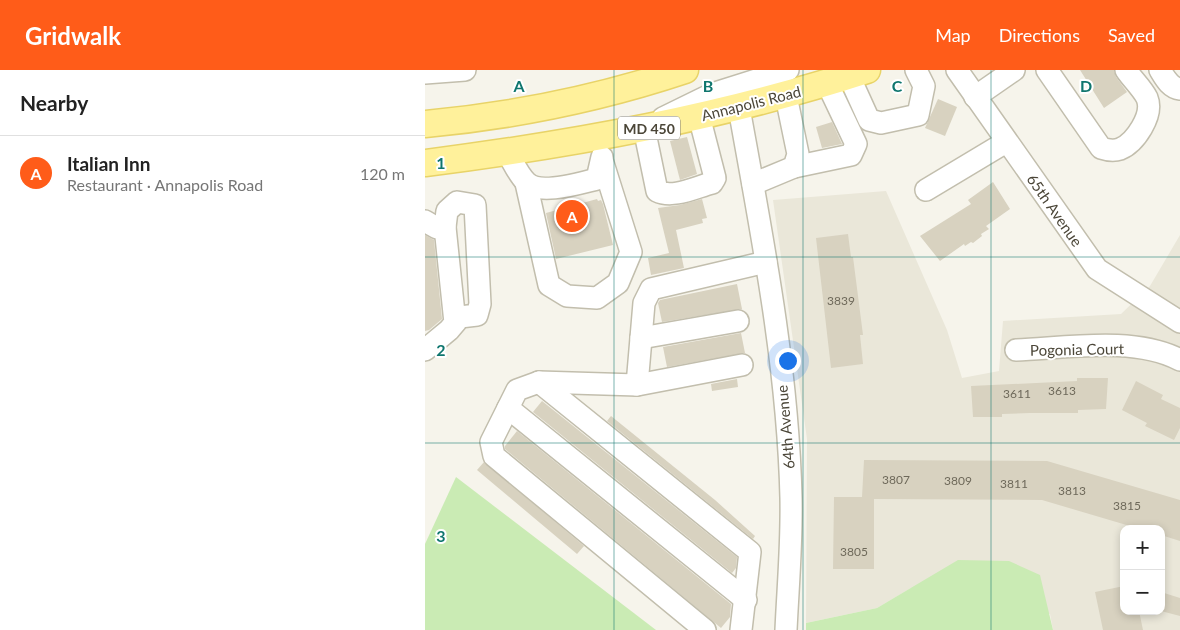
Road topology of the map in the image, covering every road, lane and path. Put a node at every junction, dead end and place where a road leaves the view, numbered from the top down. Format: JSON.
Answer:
{"nodes":[{"id":1,"x":465,"y":70,"type":"edge"},
{"id":2,"x":685,"y":70,"type":"edge"},
{"id":3,"x":788,"y":70,"type":"edge"},
{"id":4,"x":916,"y":70,"type":"edge"},
{"id":5,"x":957,"y":70,"type":"edge"},
{"id":6,"x":1014,"y":70,"type":"edge"},
{"id":7,"x":1047,"y":70,"type":"edge"},
{"id":8,"x":1126,"y":70,"type":"edge"},
{"id":9,"x":1160,"y":70,"type":"edge"},
{"id":10,"x":425,"y":73,"type":"edge"},
{"id":11,"x":848,"y":76,"type":"edge"},
{"id":12,"x":1180,"y":89,"type":"edge"},
{"id":13,"x":786,"y":96,"type":"junction"},
{"id":14,"x":975,"y":97,"type":"junction"},
{"id":15,"x":739,"y":108,"type":"junction"},
{"id":16,"x":699,"y":116,"type":"junction"},
{"id":17,"x":425,"y":124,"type":"edge"},
{"id":18,"x":646,"y":128,"type":"junction"},
{"id":19,"x":1006,"y":142,"type":"junction"},
{"id":20,"x":602,"y":148,"type":"junction"},
{"id":21,"x":507,"y":152,"type":"junction"},
{"id":22,"x":425,"y":163,"type":"edge"},
{"id":23,"x":794,"y":167,"type":"junction"},
{"id":24,"x":526,"y":183,"type":"junction"},
{"id":25,"x":753,"y":184,"type":"junction"},
{"id":26,"x":925,"y":190,"type":"dead end"},
{"id":27,"x":425,"y":221,"type":"edge"},
{"id":28,"x":445,"y":227,"type":"junction"},
{"id":29,"x":766,"y":262,"type":"junction"},
{"id":30,"x":738,"y":321,"type":"dead end"},
{"id":31,"x":1180,"y":322,"type":"edge"},
{"id":32,"x":455,"y":323,"type":"junction"},
{"id":33,"x":1180,"y":330,"type":"edge"},
{"id":34,"x":641,"y":338,"type":"junction"},
{"id":35,"x":425,"y":350,"type":"edge"},
{"id":36,"x":1016,"y":350,"type":"dead end"},
{"id":37,"x":1174,"y":357,"type":"edge"},
{"id":38,"x":743,"y":365,"type":"dead end"},
{"id":39,"x":539,"y":382,"type":"junction"},
{"id":40,"x":637,"y":385,"type":"junction"},
{"id":41,"x":508,"y":408,"type":"junction"},
{"id":42,"x":745,"y":600,"type":"junction"},
{"id":43,"x":705,"y":630,"type":"edge"},
{"id":44,"x":741,"y":630,"type":"edge"},
{"id":45,"x":786,"y":630,"type":"edge"}],
"edges":[{"from":1,"to":10,"type":"street"},
{"from":2,"to":17,"type":"main road"},
{"from":3,"to":18,"type":"street"},
{"from":4,"to":11,"type":"street"},
{"from":5,"to":14,"type":"street","name":"65th Avenue"},
{"from":6,"to":14,"type":"street"},
{"from":7,"to":8,"type":"street"},
{"from":9,"to":12,"type":"street"},
{"from":11,"to":13,"type":"main road","name":"Annapolis Road","number":"MD 450"},
{"from":11,"to":23,"type":"street"},
{"from":13,"to":15,"type":"main road","name":"Annapolis Road","number":"MD 450"},
{"from":13,"to":23,"type":"street"},
{"from":14,"to":19,"type":"street","name":"65th Avenue"},
{"from":15,"to":16,"type":"main road","name":"Annapolis Road","number":"MD 450"},
{"from":15,"to":25,"type":"street","name":"64th Avenue"},
{"from":16,"to":18,"type":"main road","name":"Annapolis Road","number":"MD 450"},
{"from":16,"to":18,"type":"street"},
{"from":18,"to":20,"type":"main road","name":"Annapolis Road","number":"MD 450"},
{"from":19,"to":26,"type":"street"},
{"from":19,"to":31,"type":"street","name":"65th Avenue"},
{"from":20,"to":21,"type":"main road","name":"Annapolis Road","number":"MD 450"},
{"from":20,"to":24,"type":"street"},
{"from":20,"to":24,"type":"street"},
{"from":21,"to":22,"type":"main road","name":"Annapolis Road","number":"MD 450"},
{"from":21,"to":24,"type":"street"},
{"from":23,"to":25,"type":"street"},
{"from":25,"to":29,"type":"street","name":"64th Avenue"},
{"from":27,"to":28,"type":"street"},
{"from":28,"to":32,"type":"street"},
{"from":28,"to":32,"type":"street"},
{"from":29,"to":34,"type":"street"},
{"from":29,"to":45,"type":"street","name":"64th Avenue"},
{"from":30,"to":34,"type":"street"},
{"from":32,"to":35,"type":"street"},
{"from":33,"to":37,"type":"street","name":"Pogonia Court"},
{"from":34,"to":40,"type":"street"},
{"from":36,"to":37,"type":"street","name":"Pogonia Court"},
{"from":38,"to":40,"type":"street"},
{"from":39,"to":40,"type":"street"},
{"from":39,"to":41,"type":"street"},
{"from":39,"to":42,"type":"street"},
{"from":41,"to":42,"type":"street"},
{"from":41,"to":43,"type":"street"},
{"from":42,"to":44,"type":"street"}]}
